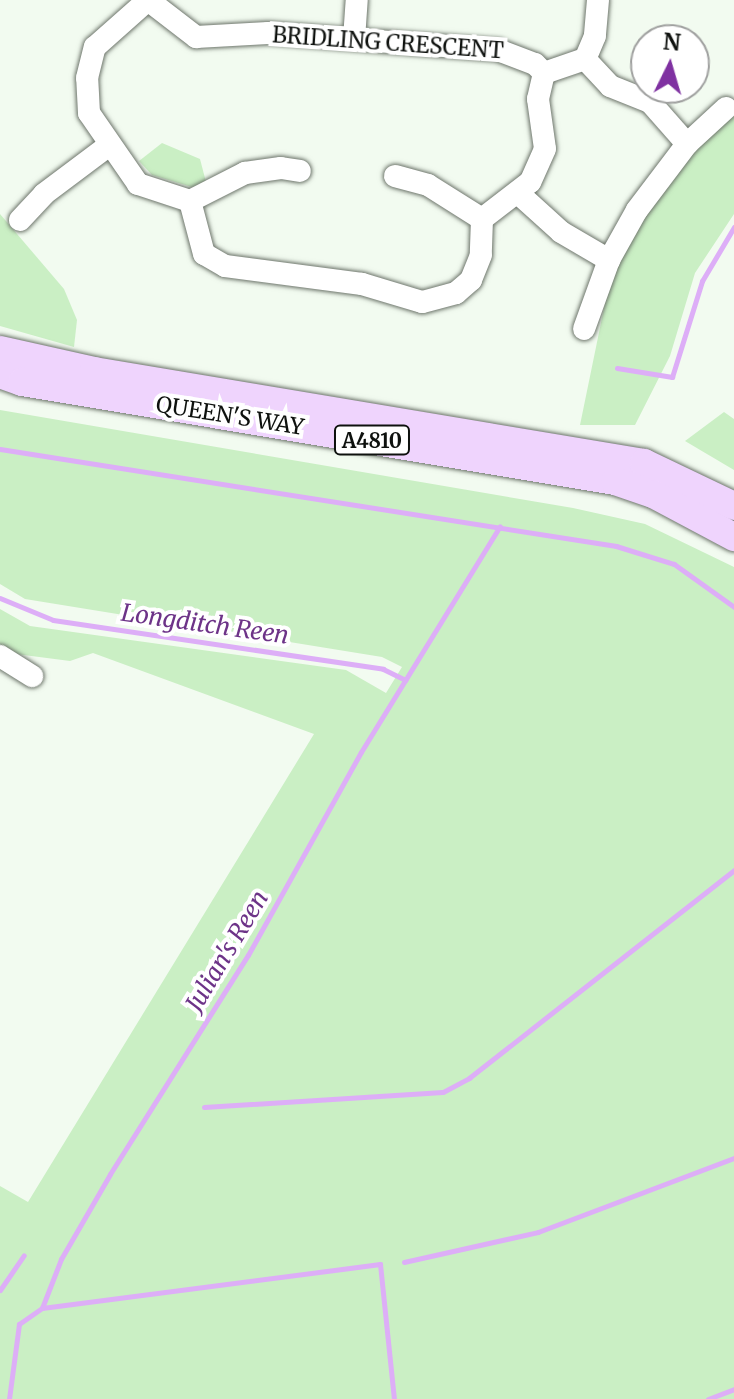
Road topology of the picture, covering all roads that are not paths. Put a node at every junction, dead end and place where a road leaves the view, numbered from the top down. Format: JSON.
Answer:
{"nodes":[{"id":1,"x":148,"y":0,"type":"edge"},
{"id":2,"x":357,"y":0,"type":"edge"},
{"id":3,"x":598,"y":0,"type":"edge"},
{"id":4,"x":354,"y":39,"type":"junction"},
{"id":5,"x":585,"y":59,"type":"junction"},
{"id":6,"x":544,"y":73,"type":"junction"},
{"id":7,"x":726,"y":108,"type":"dead end"},
{"id":8,"x":687,"y":144,"type":"junction"},
{"id":9,"x":108,"y":146,"type":"junction"},
{"id":10,"x":300,"y":171,"type":"dead end"},
{"id":11,"x":395,"y":176,"type":"dead end"},
{"id":12,"x":518,"y":193,"type":"junction"},
{"id":13,"x":190,"y":201,"type":"junction"},
{"id":14,"x":482,"y":219,"type":"junction"},
{"id":15,"x":20,"y":220,"type":"dead end"},
{"id":16,"x":609,"y":260,"type":"junction"},
{"id":17,"x":584,"y":329,"type":"dead end"},
{"id":18,"x":0,"y":350,"type":"edge"},
{"id":19,"x":0,"y":374,"type":"edge"},
{"id":20,"x":734,"y":506,"type":"edge"},
{"id":21,"x":734,"y":537,"type":"edge"},
{"id":22,"x":0,"y":656,"type":"edge"},
{"id":23,"x":32,"y":676,"type":"dead end"}],
"edges":[{"from":1,"to":4,"type":"street","name":"BRIDLING CRESCENT"},
{"from":1,"to":9,"type":"street","name":"BRIDLING CRESCENT"},
{"from":2,"to":4,"type":"street"},
{"from":3,"to":5,"type":"street"},
{"from":4,"to":6,"type":"street","name":"BRIDLING CRESCENT"},
{"from":5,"to":6,"type":"street"},
{"from":5,"to":8,"type":"street"},
{"from":6,"to":12,"type":"street"},
{"from":7,"to":8,"type":"street"},
{"from":8,"to":16,"type":"street"},
{"from":9,"to":13,"type":"street","name":"BRIDLING CRESCENT"},
{"from":9,"to":15,"type":"street"},
{"from":10,"to":13,"type":"street"},
{"from":11,"to":14,"type":"street"},
{"from":12,"to":14,"type":"street"},
{"from":12,"to":16,"type":"street"},
{"from":13,"to":14,"type":"street"},
{"from":16,"to":17,"type":"street"},
{"from":18,"to":20,"type":"main road","name":"QUEEN'S WAY","number":"A4810"},
{"from":19,"to":21,"type":"main road","name":"QUEEN'S WAY","number":"A4810"},
{"from":22,"to":23,"type":"street"}]}
